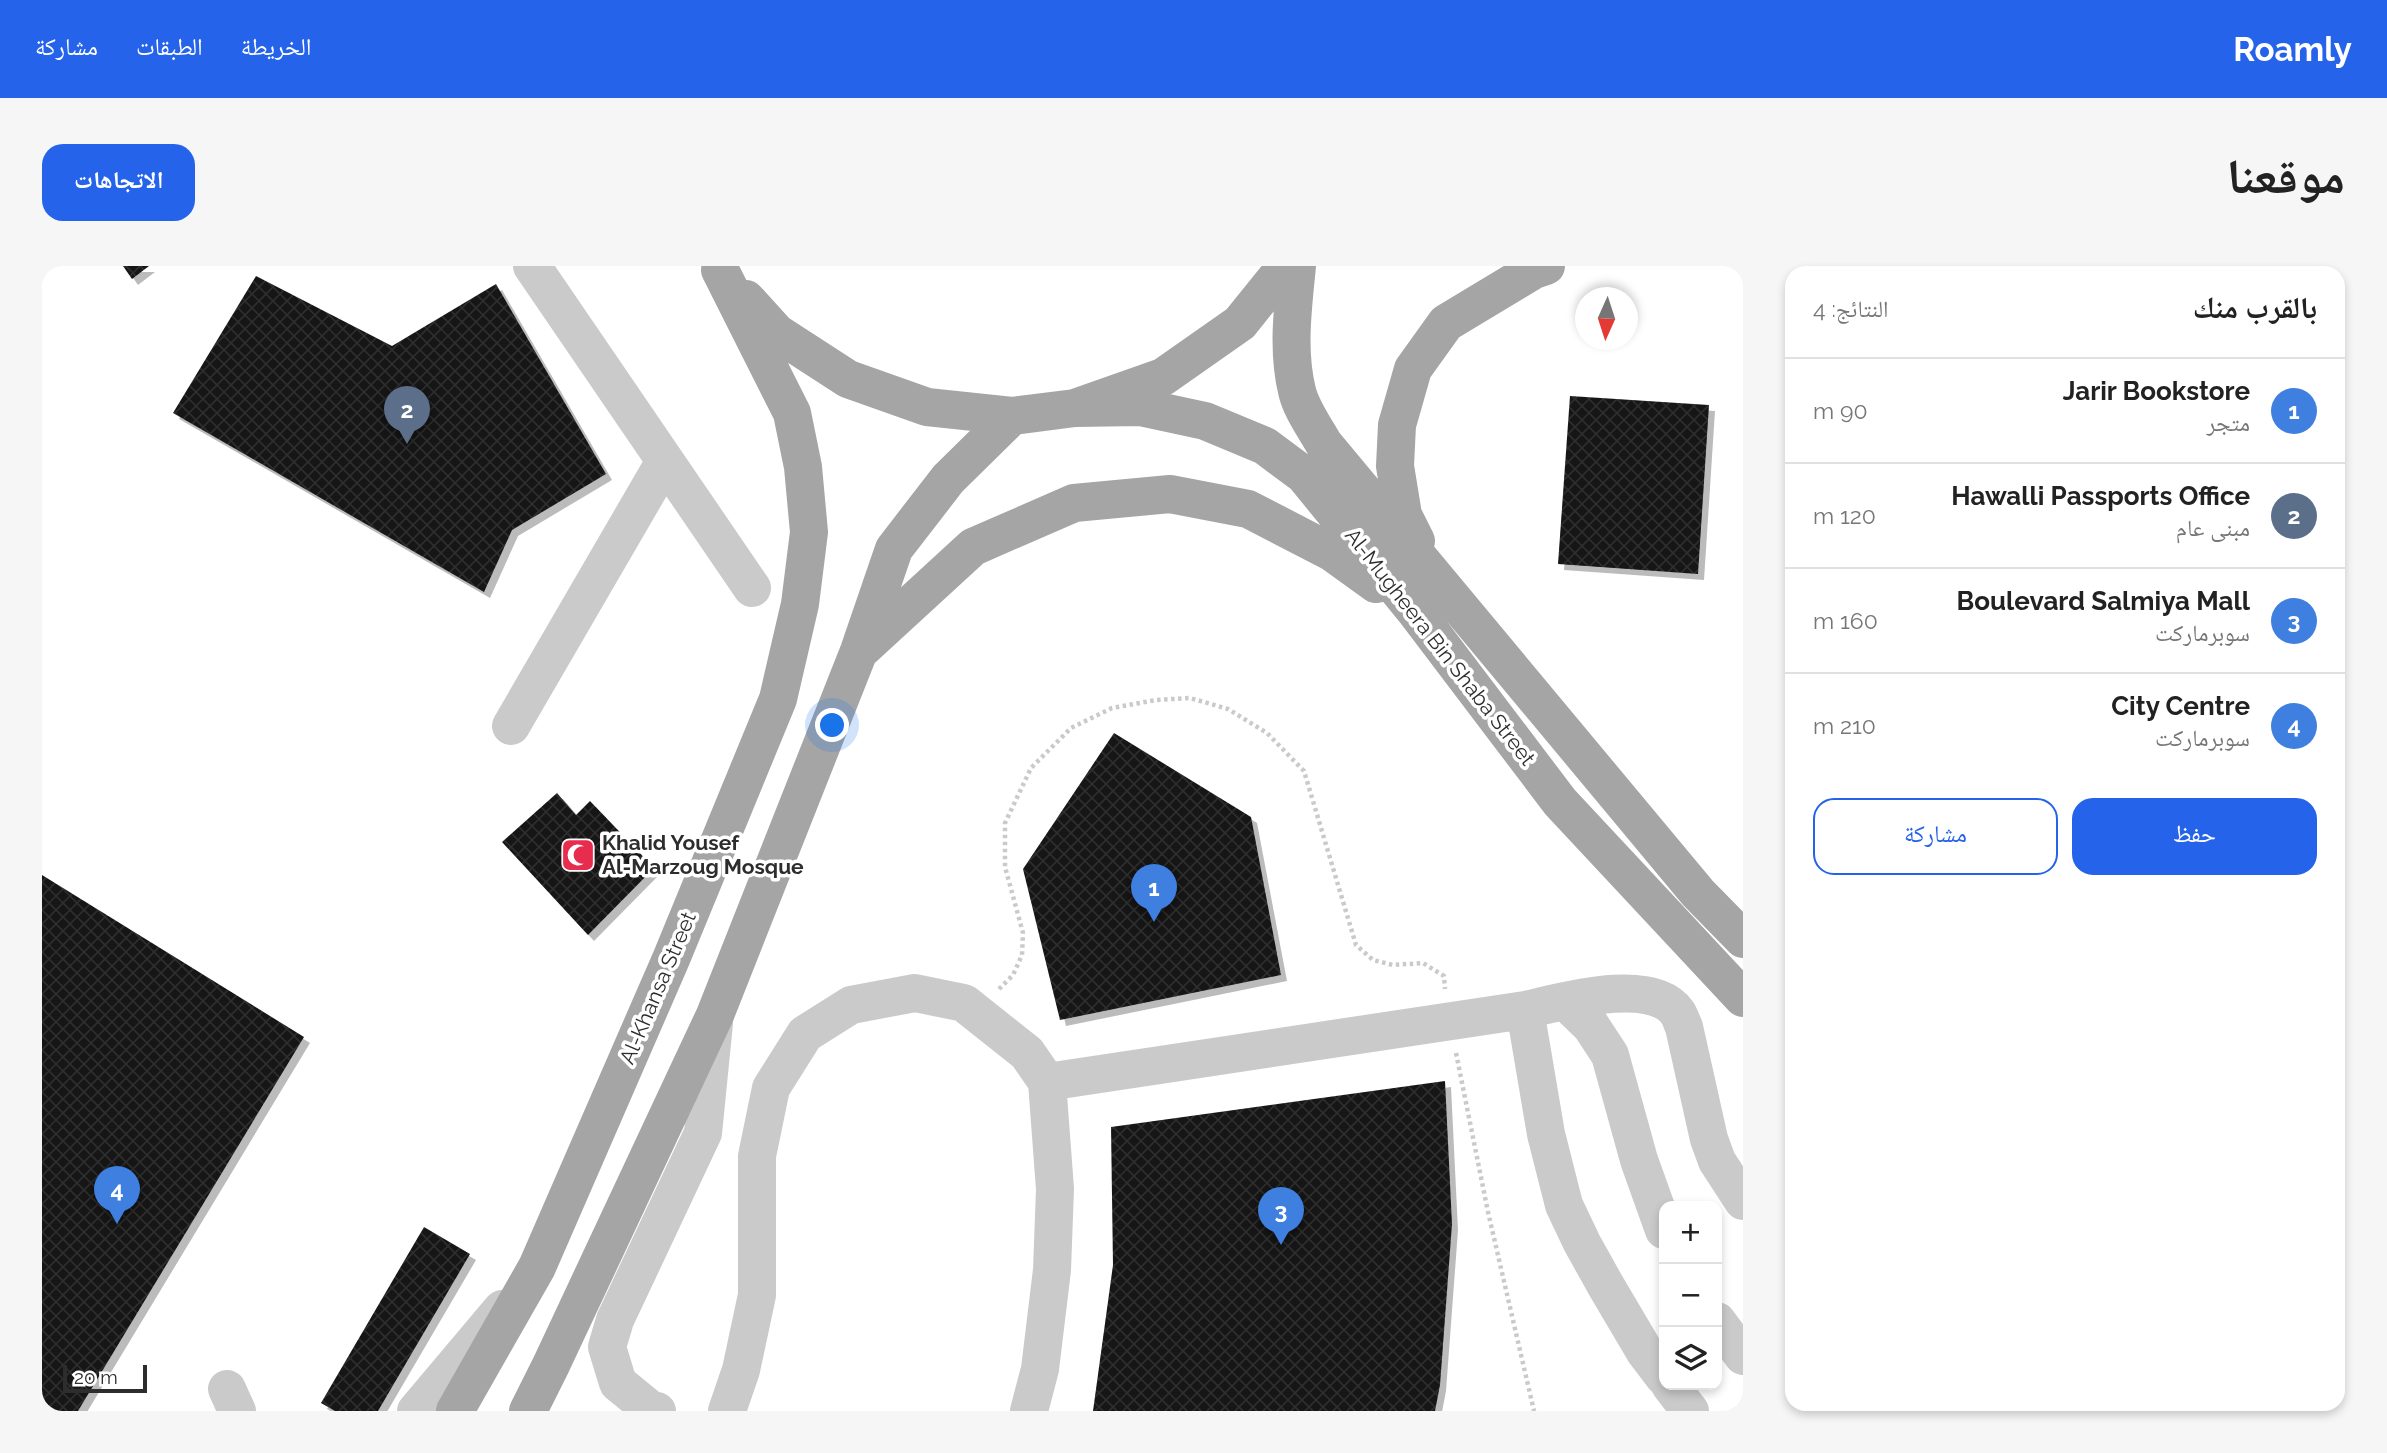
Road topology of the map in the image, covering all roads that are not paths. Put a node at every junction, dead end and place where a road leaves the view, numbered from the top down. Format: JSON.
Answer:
{"nodes":[{"id":1,"x":531,"y":266,"type":"edge"},
{"id":2,"x":1286,"y":266,"type":"edge"},
{"id":3,"x":1297,"y":266,"type":"edge"},
{"id":4,"x":1546,"y":266,"type":"edge"},
{"id":5,"x":719,"y":268,"type":"edge"},
{"id":6,"x":1075,"y":408,"type":"junction"},
{"id":7,"x":1012,"y":416,"type":"junction"},
{"id":8,"x":665,"y":461,"type":"junction"},
{"id":9,"x":1430,"y":572,"type":"junction"},
{"id":10,"x":752,"y":588,"type":"dead end"},
{"id":11,"x":1416,"y":612,"type":"junction"},
{"id":12,"x":859,"y":651,"type":"junction"},
{"id":13,"x":511,"y":726,"type":"dead end"},
{"id":14,"x":1743,"y":939,"type":"edge"},
{"id":15,"x":1654,"y":997,"type":"junction"},
{"id":16,"x":1743,"y":998,"type":"edge"},
{"id":17,"x":1565,"y":1001,"type":"junction"},
{"id":18,"x":1525,"y":1010,"type":"junction"},
{"id":19,"x":715,"y":1015,"type":"junction"},
{"id":20,"x":1610,"y":1055,"type":"junction"},
{"id":21,"x":1047,"y":1082,"type":"junction"},
{"id":22,"x":1743,"y":1202,"type":"edge"},
{"id":23,"x":1659,"y":1216,"type":"edge"},
{"id":24,"x":537,"y":1267,"type":"junction"},
{"id":25,"x":1721,"y":1327,"type":"edge"},
{"id":26,"x":1743,"y":1356,"type":"edge"},
{"id":27,"x":1659,"y":1370,"type":"edge"},
{"id":28,"x":1674,"y":1390,"type":"edge"},
{"id":29,"x":416,"y":1411,"type":"edge"},
{"id":30,"x":455,"y":1411,"type":"edge"},
{"id":31,"x":528,"y":1411,"type":"edge"},
{"id":32,"x":657,"y":1411,"type":"edge"},
{"id":33,"x":727,"y":1411,"type":"edge"},
{"id":34,"x":1029,"y":1411,"type":"edge"},
{"id":35,"x":1690,"y":1411,"type":"edge"}],
"edges":[{"from":1,"to":8,"type":"lane"},
{"from":2,"to":6,"type":"main road"},
{"from":3,"to":9,"type":"main road","name":"Al-Mugheera Bin Shaba Street"},
{"from":4,"to":9,"type":"main road"},
{"from":5,"to":7,"type":"main road"},
{"from":5,"to":24,"type":"main road","name":"Al-Khansa Street"},
{"from":6,"to":7,"type":"main road"},
{"from":6,"to":11,"type":"main road","name":"Al-Mugheera Bin Shaba Street"},
{"from":7,"to":12,"type":"main road"},
{"from":8,"to":10,"type":"lane"},
{"from":8,"to":13,"type":"lane"},
{"from":9,"to":14,"type":"main road","name":"Al-Mugheera Bin Shaba Street"},
{"from":11,"to":12,"type":"main road"},
{"from":11,"to":16,"type":"main road","name":"Al-Mugheera Bin Shaba Street"},
{"from":12,"to":19,"type":"main road"},
{"from":15,"to":17,"type":"lane"},
{"from":15,"to":20,"type":"lane"},
{"from":15,"to":22,"type":"lane"},
{"from":17,"to":18,"type":"lane"},
{"from":17,"to":20,"type":"lane"},
{"from":18,"to":21,"type":"lane"},
{"from":18,"to":27,"type":"lane"},
{"from":19,"to":31,"type":"main road"},
{"from":19,"to":32,"type":"lane"},
{"from":20,"to":23,"type":"lane"},
{"from":21,"to":33,"type":"lane"},
{"from":21,"to":34,"type":"lane"},
{"from":24,"to":29,"type":"lane"},
{"from":24,"to":30,"type":"main road","name":"Al-Khansa Street"},
{"from":25,"to":26,"type":"lane"},
{"from":28,"to":35,"type":"lane"}]}
